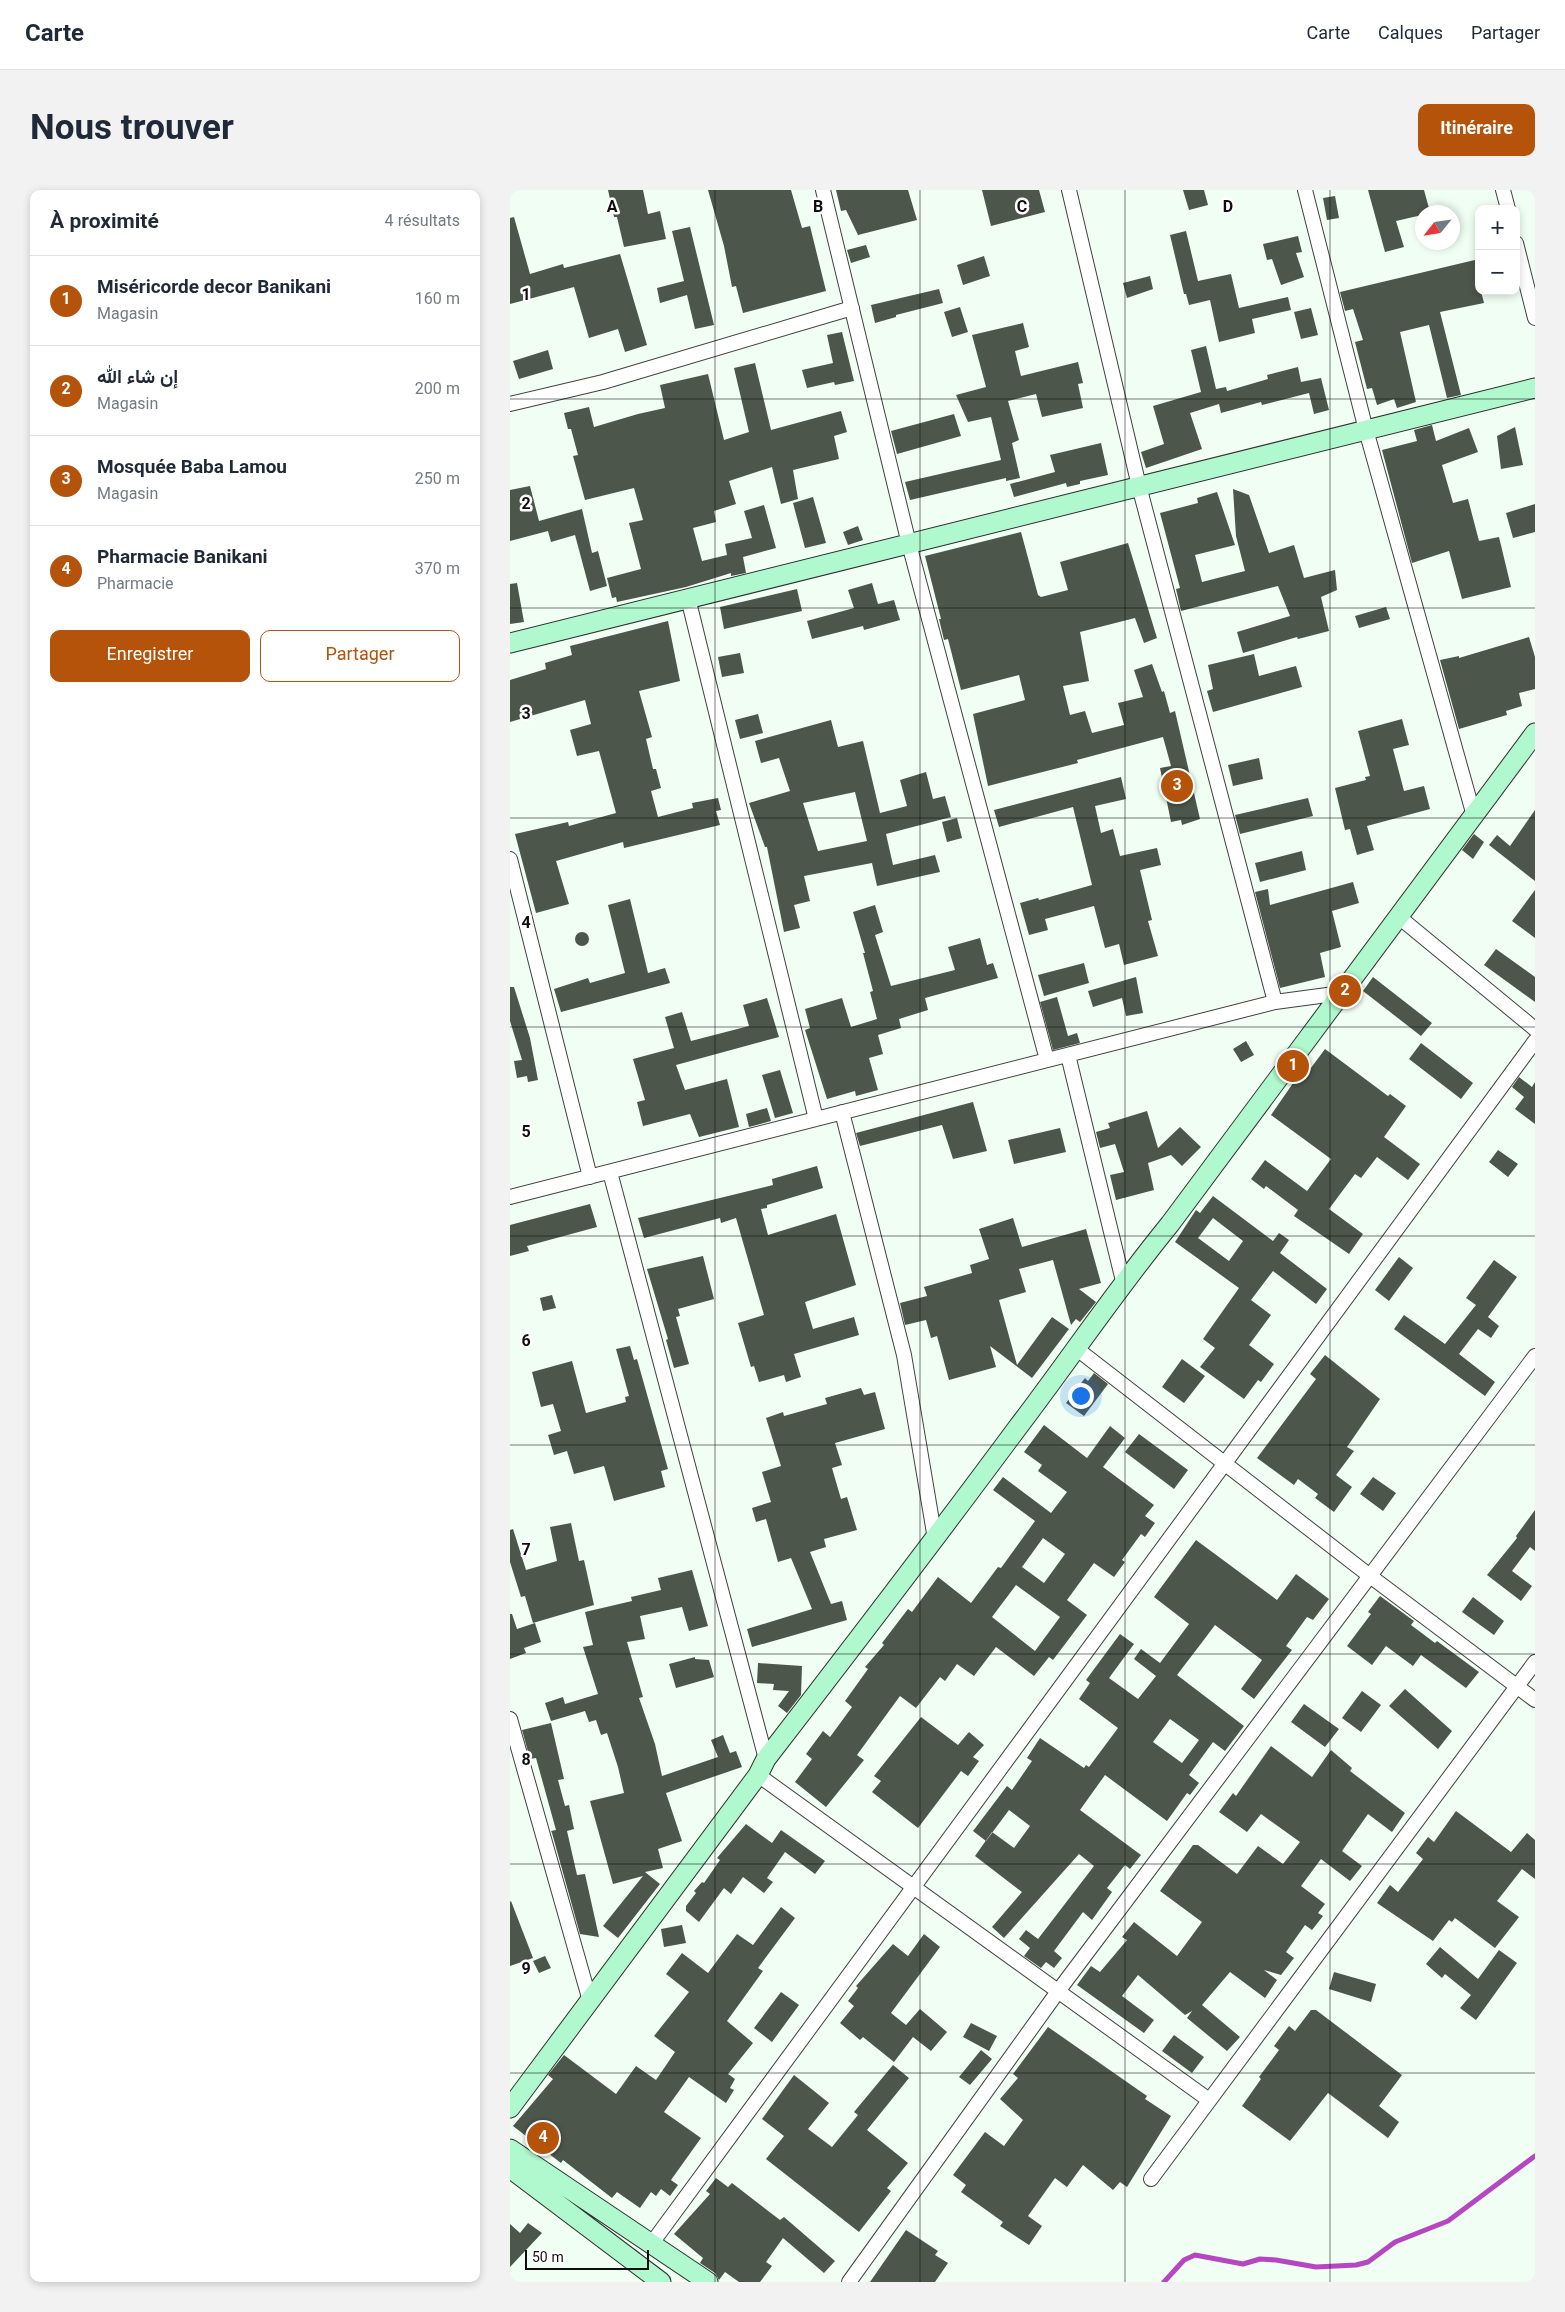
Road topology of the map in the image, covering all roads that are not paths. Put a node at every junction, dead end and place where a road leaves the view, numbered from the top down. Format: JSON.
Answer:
{"nodes":[{"id":1,"x":823,"y":190,"type":"edge"},
{"id":2,"x":1069,"y":190,"type":"edge"},
{"id":3,"x":1305,"y":190,"type":"edge"},
{"id":4,"x":1503,"y":190,"type":"edge"},
{"id":5,"x":1507,"y":205,"type":"edge"},
{"id":6,"x":1518,"y":250,"type":"edge"},
{"id":7,"x":852,"y":308,"type":"junction"},
{"id":8,"x":1535,"y":318,"type":"edge"},
{"id":9,"x":1535,"y":388,"type":"edge"},
{"id":10,"x":510,"y":404,"type":"edge"},
{"id":11,"x":1366,"y":430,"type":"junction"},
{"id":12,"x":1139,"y":486,"type":"junction"},
{"id":13,"x":910,"y":544,"type":"junction"},
{"id":14,"x":688,"y":598,"type":"junction"},
{"id":15,"x":510,"y":643,"type":"edge"},
{"id":16,"x":1535,"y":733,"type":"edge"},
{"id":17,"x":1474,"y":816,"type":"junction"},
{"id":18,"x":510,"y":859,"type":"edge"},
{"id":19,"x":1399,"y":917,"type":"junction"},
{"id":20,"x":1342,"y":993,"type":"junction"},
{"id":21,"x":1275,"y":1002,"type":"junction"},
{"id":22,"x":1535,"y":1029,"type":"edge"},
{"id":23,"x":1535,"y":1041,"type":"edge"},
{"id":24,"x":1068,"y":1055,"type":"junction"},
{"id":25,"x":1047,"y":1060,"type":"junction"},
{"id":26,"x":842,"y":1112,"type":"junction"},
{"id":27,"x":816,"y":1119,"type":"junction"},
{"id":28,"x":610,"y":1172,"type":"junction"},
{"id":29,"x":590,"y":1177,"type":"junction"},
{"id":30,"x":510,"y":1197,"type":"edge"},
{"id":31,"x":1123,"y":1281,"type":"junction"},
{"id":32,"x":1077,"y":1348,"type":"junction"},
{"id":33,"x":1535,"y":1356,"type":"edge"},
{"id":34,"x":1224,"y":1463,"type":"junction"},
{"id":35,"x":935,"y":1539,"type":"junction"},
{"id":36,"x":1370,"y":1576,"type":"junction"},
{"id":37,"x":1535,"y":1662,"type":"edge"},
{"id":38,"x":1517,"y":1687,"type":"junction"},
{"id":39,"x":1535,"y":1700,"type":"edge"},
{"id":40,"x":510,"y":1720,"type":"edge"},
{"id":41,"x":762,"y":1767,"type":"junction"},
{"id":42,"x":912,"y":1886,"type":"junction"},
{"id":43,"x":1059,"y":1990,"type":"junction"},
{"id":44,"x":590,"y":2001,"type":"junction"},
{"id":45,"x":1209,"y":2100,"type":"junction"},
{"id":46,"x":510,"y":2108,"type":"edge"},
{"id":47,"x":510,"y":2149,"type":"edge"},
{"id":48,"x":510,"y":2168,"type":"edge"},
{"id":49,"x":1151,"y":2179,"type":"dead end"},
{"id":50,"x":652,"y":2242,"type":"junction"},
{"id":51,"x":661,"y":2282,"type":"edge"},
{"id":52,"x":708,"y":2282,"type":"edge"},
{"id":53,"x":848,"y":2282,"type":"edge"}],
"edges":[{"from":1,"to":7,"type":"street"},
{"from":2,"to":12,"type":"street"},
{"from":3,"to":11,"type":"street"},
{"from":4,"to":5,"type":"street"},
{"from":6,"to":8,"type":"street"},
{"from":7,"to":10,"type":"street"},
{"from":7,"to":13,"type":"street"},
{"from":9,"to":11,"type":"street"},
{"from":11,"to":12,"type":"street"},
{"from":11,"to":17,"type":"street"},
{"from":12,"to":13,"type":"street"},
{"from":12,"to":21,"type":"street"},
{"from":13,"to":14,"type":"street"},
{"from":13,"to":25,"type":"street"},
{"from":14,"to":15,"type":"street"},
{"from":14,"to":27,"type":"street"},
{"from":16,"to":17,"type":"street"},
{"from":17,"to":19,"type":"street"},
{"from":18,"to":29,"type":"street"},
{"from":19,"to":20,"type":"street"},
{"from":19,"to":22,"type":"street"},
{"from":20,"to":21,"type":"street"},
{"from":20,"to":31,"type":"street"},
{"from":21,"to":24,"type":"street"},
{"from":23,"to":34,"type":"street"},
{"from":24,"to":25,"type":"street"},
{"from":24,"to":31,"type":"street"},
{"from":25,"to":26,"type":"street"},
{"from":26,"to":27,"type":"street"},
{"from":26,"to":35,"type":"street"},
{"from":27,"to":28,"type":"street"},
{"from":28,"to":29,"type":"street"},
{"from":28,"to":41,"type":"street"},
{"from":29,"to":30,"type":"street"},
{"from":31,"to":32,"type":"street"},
{"from":32,"to":34,"type":"street"},
{"from":32,"to":35,"type":"street"},
{"from":33,"to":36,"type":"street"},
{"from":34,"to":36,"type":"street"},
{"from":34,"to":42,"type":"street"},
{"from":35,"to":41,"type":"street"},
{"from":36,"to":38,"type":"street"},
{"from":36,"to":43,"type":"street"},
{"from":37,"to":38,"type":"street"},
{"from":38,"to":39,"type":"street"},
{"from":38,"to":45,"type":"street"},
{"from":40,"to":44,"type":"street"},
{"from":41,"to":42,"type":"street"},
{"from":41,"to":44,"type":"street"},
{"from":42,"to":43,"type":"street"},
{"from":42,"to":50,"type":"street"},
{"from":43,"to":45,"type":"street"},
{"from":43,"to":53,"type":"street"},
{"from":44,"to":46,"type":"street"},
{"from":45,"to":49,"type":"street"},
{"from":47,"to":50,"type":"street"},
{"from":48,"to":51,"type":"street"},
{"from":50,"to":52,"type":"street"}]}
